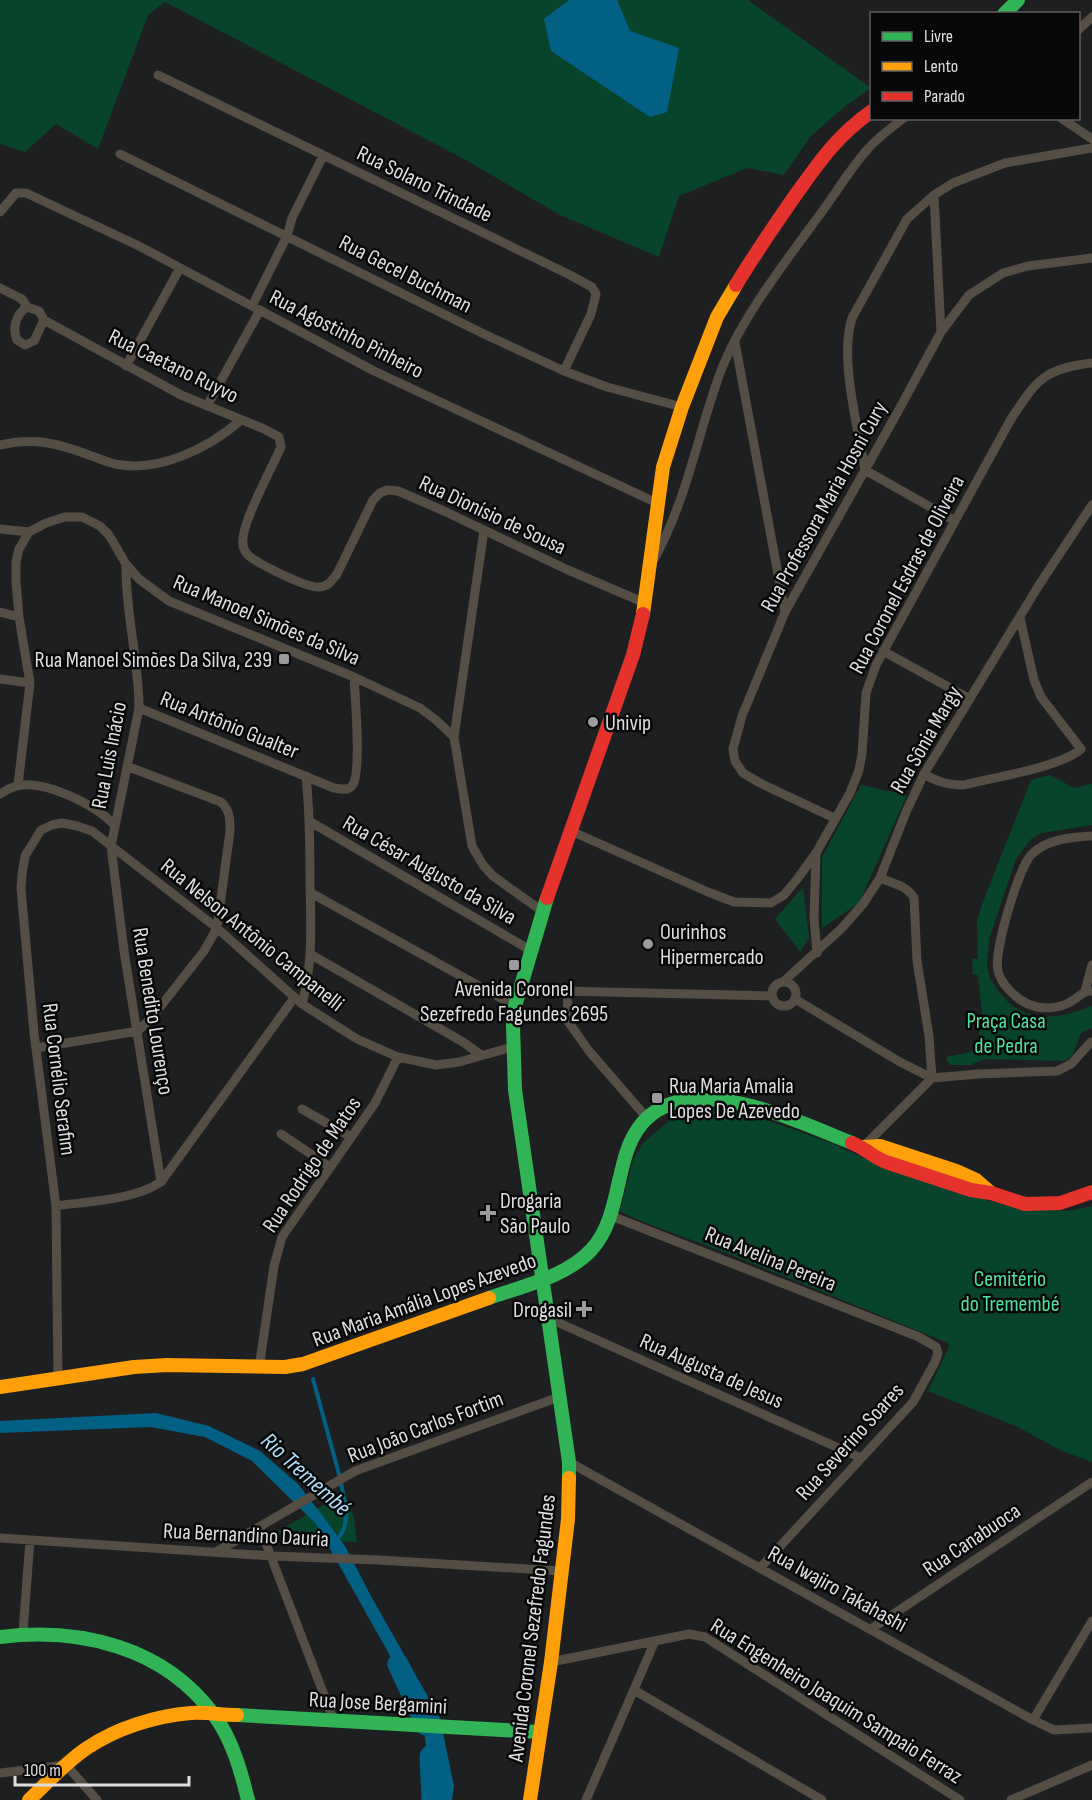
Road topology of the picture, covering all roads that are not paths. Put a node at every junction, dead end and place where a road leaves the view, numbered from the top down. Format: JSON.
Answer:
{"nodes":[{"id":1,"x":1018,"y":0,"type":"edge"},
{"id":2,"x":1006,"y":12,"type":"edge"},
{"id":3,"x":1092,"y":17,"type":"edge"},
{"id":4,"x":1080,"y":28,"type":"edge"},
{"id":5,"x":158,"y":75,"type":"dead end"},
{"id":6,"x":870,"y":112,"type":"edge"},
{"id":7,"x":901,"y":120,"type":"edge"},
{"id":8,"x":1064,"y":120,"type":"edge"},
{"id":9,"x":1092,"y":139,"type":"edge"},
{"id":10,"x":1092,"y":148,"type":"edge"},
{"id":11,"x":120,"y":154,"type":"dead end"},
{"id":12,"x":323,"y":156,"type":"junction"},
{"id":13,"x":934,"y":195,"type":"junction"},
{"id":14,"x":0,"y":212,"type":"edge"},
{"id":15,"x":287,"y":236,"type":"junction"},
{"id":16,"x":1092,"y":258,"type":"edge"},
{"id":17,"x":180,"y":267,"type":"junction"},
{"id":18,"x":0,"y":288,"type":"edge"},
{"id":19,"x":27,"y":307,"type":"junction"},
{"id":20,"x":256,"y":308,"type":"junction"},
{"id":21,"x":44,"y":320,"type":"junction"},
{"id":22,"x":941,"y":332,"type":"junction"},
{"id":23,"x":735,"y":342,"type":"junction"},
{"id":24,"x":1092,"y":363,"type":"edge"},
{"id":25,"x":126,"y":366,"type":"junction"},
{"id":26,"x":564,"y":371,"type":"junction"},
{"id":27,"x":207,"y":406,"type":"junction"},
{"id":28,"x":682,"y":407,"type":"junction"},
{"id":29,"x":241,"y":420,"type":"junction"},
{"id":30,"x":0,"y":445,"type":"edge"},
{"id":31,"x":281,"y":447,"type":"joint"},
{"id":32,"x":865,"y":470,"type":"junction"},
{"id":33,"x":657,"y":503,"type":"junction"},
{"id":34,"x":1092,"y":505,"type":"edge"},
{"id":35,"x":955,"y":521,"type":"junction"},
{"id":36,"x":0,"y":529,"type":"edge"},
{"id":37,"x":484,"y":530,"type":"junction"},
{"id":38,"x":29,"y":532,"type":"junction"},
{"id":39,"x":126,"y":564,"type":"junction"},
{"id":40,"x":649,"y":567,"type":"junction"},
{"id":41,"x":645,"y":603,"type":"junction"},
{"id":42,"x":0,"y":612,"type":"edge"},
{"id":43,"x":785,"y":612,"type":"junction"},
{"id":44,"x":19,"y":617,"type":"junction"},
{"id":45,"x":1020,"y":618,"type":"junction"},
{"id":46,"x":883,"y":651,"type":"junction"},
{"id":47,"x":354,"y":677,"type":"junction"},
{"id":48,"x":0,"y":679,"type":"edge"},
{"id":49,"x":30,"y":683,"type":"junction"},
{"id":50,"x":970,"y":699,"type":"junction"},
{"id":51,"x":139,"y":708,"type":"junction"},
{"id":52,"x":454,"y":737,"type":"junction"},
{"id":53,"x":129,"y":767,"type":"junction"},
{"id":54,"x":924,"y":774,"type":"junction"},
{"id":55,"x":306,"y":776,"type":"junction"},
{"id":56,"x":18,"y":785,"type":"junction"},
{"id":57,"x":0,"y":794,"type":"edge"},
{"id":58,"x":834,"y":818,"type":"junction"},
{"id":59,"x":309,"y":821,"type":"junction"},
{"id":60,"x":114,"y":825,"type":"junction"},
{"id":61,"x":571,"y":831,"type":"junction"},
{"id":62,"x":1092,"y":836,"type":"edge"},
{"id":63,"x":111,"y":846,"type":"junction"},
{"id":64,"x":816,"y":853,"type":"junction"},
{"id":65,"x":880,"y":878,"type":"junction"},
{"id":66,"x":311,"y":893,"type":"junction"},
{"id":67,"x":542,"y":911,"type":"junction"},
{"id":68,"x":217,"y":928,"type":"junction"},
{"id":69,"x":530,"y":950,"type":"junction"},
{"id":70,"x":817,"y":953,"type":"junction"},
{"id":71,"x":310,"y":954,"type":"junction"},
{"id":72,"x":1092,"y":964,"type":"edge"},
{"id":73,"x":783,"y":982,"type":"junction"},
{"id":74,"x":519,"y":990,"type":"junction"},
{"id":75,"x":568,"y":991,"type":"junction"},
{"id":76,"x":1088,"y":991,"type":"edge"},
{"id":77,"x":772,"y":996,"type":"junction"},
{"id":78,"x":294,"y":998,"type":"junction"},
{"id":79,"x":795,"y":999,"type":"junction"},
{"id":80,"x":302,"y":1004,"type":"junction"},
{"id":81,"x":515,"y":1006,"type":"junction"},
{"id":82,"x":138,"y":1031,"type":"junction"},
{"id":83,"x":1091,"y":1042,"type":"edge"},
{"id":84,"x":512,"y":1047,"type":"junction"},
{"id":85,"x":36,"y":1048,"type":"junction"},
{"id":86,"x":481,"y":1055,"type":"junction"},
{"id":87,"x":398,"y":1057,"type":"junction"},
{"id":88,"x":932,"y":1078,"type":"junction"},
{"id":89,"x":302,"y":1109,"type":"dead end"},
{"id":90,"x":647,"y":1118,"type":"junction"},
{"id":91,"x":281,"y":1134,"type":"dead end"},
{"id":92,"x":351,"y":1137,"type":"junction"},
{"id":93,"x":863,"y":1147,"type":"junction"},
{"id":94,"x":330,"y":1167,"type":"junction"},
{"id":95,"x":161,"y":1182,"type":"junction"},
{"id":96,"x":1092,"y":1192,"type":"edge"},
{"id":97,"x":56,"y":1206,"type":"junction"},
{"id":98,"x":609,"y":1215,"type":"junction"},
{"id":99,"x":542,"y":1279,"type":"junction"},
{"id":100,"x":548,"y":1318,"type":"junction"},
{"id":101,"x":919,"y":1338,"type":"joint"},
{"id":102,"x":259,"y":1368,"type":"junction"},
{"id":103,"x":58,"y":1379,"type":"junction"},
{"id":104,"x":0,"y":1387,"type":"edge"},
{"id":105,"x":559,"y":1396,"type":"junction"},
{"id":106,"x":861,"y":1458,"type":"junction"},
{"id":107,"x":569,"y":1462,"type":"junction"},
{"id":108,"x":1092,"y":1482,"type":"edge"},
{"id":109,"x":264,"y":1525,"type":"junction"},
{"id":110,"x":0,"y":1538,"type":"edge"},
{"id":111,"x":30,"y":1540,"type":"junction"},
{"id":112,"x":214,"y":1553,"type":"junction"},
{"id":113,"x":272,"y":1556,"type":"junction"},
{"id":114,"x":761,"y":1568,"type":"junction"},
{"id":115,"x":561,"y":1571,"type":"junction"},
{"id":116,"x":1092,"y":1622,"type":"edge"},
{"id":117,"x":872,"y":1629,"type":"junction"},
{"id":118,"x":23,"y":1632,"type":"junction"},
{"id":119,"x":0,"y":1637,"type":"edge"},
{"id":120,"x":655,"y":1641,"type":"junction"},
{"id":121,"x":551,"y":1662,"type":"junction"},
{"id":122,"x":634,"y":1690,"type":"junction"},
{"id":123,"x":214,"y":1715,"type":"junction"},
{"id":124,"x":1033,"y":1720,"type":"junction"},
{"id":125,"x":334,"y":1721,"type":"junction"},
{"id":126,"x":1092,"y":1728,"type":"edge"},
{"id":127,"x":539,"y":1732,"type":"junction"},
{"id":128,"x":66,"y":1765,"type":"junction"},
{"id":129,"x":1092,"y":1765,"type":"edge"},
{"id":130,"x":0,"y":1773,"type":"edge"},
{"id":131,"x":805,"y":1789,"type":"junction"},
{"id":132,"x":29,"y":1800,"type":"edge"},
{"id":133,"x":97,"y":1800,"type":"edge"},
{"id":134,"x":248,"y":1800,"type":"edge"},
{"id":135,"x":530,"y":1800,"type":"edge"},
{"id":136,"x":586,"y":1800,"type":"edge"},
{"id":137,"x":804,"y":1800,"type":"edge"},
{"id":138,"x":822,"y":1800,"type":"edge"},
{"id":139,"x":960,"y":1800,"type":"edge"},
{"id":140,"x":1011,"y":1800,"type":"edge"}],
"edges":[{"from":1,"to":2,"type":"main road"},
{"from":3,"to":4,"type":"street"},
{"from":5,"to":12,"type":"street","name":"Rua Solano Trindade"},
{"from":6,"to":28,"type":"main road","name":"Avenida Coronel Sezefredo Fagundes"},
{"from":7,"to":23,"type":"street"},
{"from":8,"to":9,"type":"street"},
{"from":10,"to":13,"type":"street"},
{"from":11,"to":15,"type":"street","name":"Rua Gecel Buchman"},
{"from":12,"to":15,"type":"street"},
{"from":12,"to":26,"type":"street","name":"Rua Solano Trindade"},
{"from":13,"to":22,"type":"street"},
{"from":13,"to":32,"type":"street"},
{"from":14,"to":17,"type":"street","name":"Rua Agostinho Pinheiro"},
{"from":15,"to":20,"type":"street"},
{"from":15,"to":26,"type":"street","name":"Rua Gecel Buchman"},
{"from":16,"to":22,"type":"street","name":"Rua Professora Maria Hosni Cury"},
{"from":17,"to":20,"type":"street","name":"Rua Agostinho Pinheiro"},
{"from":17,"to":25,"type":"street"},
{"from":18,"to":19,"type":"street"},
{"from":19,"to":21,"type":"street"},
{"from":19,"to":21,"type":"street"},
{"from":20,"to":27,"type":"street"},
{"from":20,"to":33,"type":"street","name":"Rua Agostinho Pinheiro"},
{"from":21,"to":25,"type":"street","name":"Rua Caetano Ruyvo"},
{"from":22,"to":32,"type":"street","name":"Rua Professora Maria Hosni Cury"},
{"from":23,"to":40,"type":"street"},
{"from":23,"to":43,"type":"street"},
{"from":24,"to":35,"type":"street","name":"Rua Coronel Esdras de Oliveira"},
{"from":25,"to":27,"type":"street","name":"Rua Caetano Ruyvo"},
{"from":26,"to":28,"type":"street","name":"Rua Gecel Buchman"},
{"from":27,"to":29,"type":"street","name":"Rua Caetano Ruyvo"},
{"from":28,"to":33,"type":"main road","name":"Avenida Coronel Sezefredo Fagundes"},
{"from":29,"to":30,"type":"street"},
{"from":29,"to":31,"type":"street","name":"Rua Caetano Ruyvo"},
{"from":31,"to":37,"type":"street","name":"Rua Dionísio de Sousa"},
{"from":32,"to":35,"type":"street"},
{"from":32,"to":43,"type":"street","name":"Rua Professora Maria Hosni Cury"},
{"from":33,"to":40,"type":"main road","name":"Avenida Coronel Sezefredo Fagundes"},
{"from":34,"to":45,"type":"street","name":"Rua Sônia Margy"},
{"from":35,"to":46,"type":"street","name":"Rua Coronel Esdras de Oliveira"},
{"from":36,"to":38,"type":"street"},
{"from":37,"to":41,"type":"street","name":"Rua Dionísio de Sousa"},
{"from":37,"to":52,"type":"street"},
{"from":38,"to":39,"type":"street","name":"Rua Manoel Simões da Silva"},
{"from":38,"to":44,"type":"street"},
{"from":39,"to":47,"type":"street","name":"Rua Manoel Simões da Silva"},
{"from":39,"to":51,"type":"street","name":"Rua Luis Inácio"},
{"from":40,"to":41,"type":"main road","name":"Avenida Coronel Sezefredo Fagundes"},
{"from":41,"to":61,"type":"main road","name":"Avenida Coronel Sezefredo Fagundes"},
{"from":42,"to":44,"type":"street"},
{"from":43,"to":58,"type":"street","name":"Rua Professora Maria Hosni Cury"},
{"from":44,"to":49,"type":"street"},
{"from":45,"to":50,"type":"street","name":"Rua Sônia Margy"},
{"from":45,"to":54,"type":"street"},
{"from":46,"to":50,"type":"street"},
{"from":46,"to":58,"type":"street","name":"Rua Coronel Esdras de Oliveira"},
{"from":47,"to":52,"type":"street","name":"Rua Manoel Simões da Silva"},
{"from":47,"to":55,"type":"street","name":"Rua Antônio Gualter"},
{"from":48,"to":49,"type":"street"},
{"from":49,"to":56,"type":"street"},
{"from":50,"to":54,"type":"street","name":"Rua Sônia Margy"},
{"from":51,"to":53,"type":"street","name":"Rua Luis Inácio"},
{"from":51,"to":55,"type":"street","name":"Rua Antônio Gualter"},
{"from":52,"to":67,"type":"street"},
{"from":53,"to":60,"type":"street","name":"Rua Luis Inácio"},
{"from":53,"to":68,"type":"street"},
{"from":54,"to":65,"type":"street","name":"Rua Sônia Margy"},
{"from":55,"to":59,"type":"street"},
{"from":56,"to":57,"type":"street"},
{"from":56,"to":60,"type":"street"},
{"from":58,"to":64,"type":"street","name":"Rua Coronel Esdras de Oliveira"},
{"from":59,"to":66,"type":"street"},
{"from":59,"to":69,"type":"street","name":"Rua César Augusto da Silva"},
{"from":60,"to":63,"type":"street","name":"Rua Luis Inácio"},
{"from":61,"to":64,"type":"street","name":"Rua Coronel Esdras de Oliveira"},
{"from":61,"to":67,"type":"main road","name":"Avenida Coronel Sezefredo Fagundes"},
{"from":62,"to":76,"type":"street"},
{"from":63,"to":68,"type":"street","name":"Rua Nelson Antônio Campanelli"},
{"from":63,"to":82,"type":"street","name":"Rua Benedito Lourenço"},
{"from":63,"to":85,"type":"street","name":"Rua Cornélio Serafim"},
{"from":64,"to":70,"type":"street"},
{"from":65,"to":70,"type":"street","name":"Rua Sônia Margy"},
{"from":65,"to":88,"type":"street"},
{"from":66,"to":71,"type":"street"},
{"from":66,"to":81,"type":"street"},
{"from":67,"to":69,"type":"main road","name":"Avenida Coronel Sezefredo Fagundes"},
{"from":68,"to":78,"type":"street","name":"Rua Nelson Antônio Campanelli"},
{"from":68,"to":82,"type":"street"},
{"from":69,"to":74,"type":"main road","name":"Avenida Coronel Sezefredo Fagundes"},
{"from":70,"to":73,"type":"street","name":"Rua Sônia Margy"},
{"from":71,"to":80,"type":"street"},
{"from":71,"to":86,"type":"street"},
{"from":72,"to":76,"type":"street"},
{"from":73,"to":77,"type":"street","name":"Rua Sônia Margy"},
{"from":73,"to":79,"type":"street"},
{"from":74,"to":75,"type":"street"},
{"from":74,"to":81,"type":"main road","name":"Avenida Coronel Sezefredo Fagundes"},
{"from":75,"to":77,"type":"street"},
{"from":75,"to":90,"type":"street"},
{"from":77,"to":79,"type":"street"},
{"from":78,"to":80,"type":"street","name":"Rua Nelson Antônio Campanelli"},
{"from":78,"to":95,"type":"street"},
{"from":79,"to":88,"type":"street"},
{"from":80,"to":87,"type":"street","name":"Rua Nelson Antônio Campanelli"},
{"from":81,"to":84,"type":"main road","name":"Avenida Coronel Sezefredo Fagundes"},
{"from":82,"to":85,"type":"street"},
{"from":82,"to":95,"type":"street","name":"Rua Benedito Lourenço"},
{"from":83,"to":88,"type":"street"},
{"from":84,"to":86,"type":"street","name":"Rua Nelson Antônio Campanelli"},
{"from":84,"to":99,"type":"main road","name":"Avenida Coronel Sezefredo Fagundes"},
{"from":85,"to":97,"type":"street","name":"Rua Cornélio Serafim"},
{"from":86,"to":87,"type":"street","name":"Rua Nelson Antônio Campanelli"},
{"from":87,"to":92,"type":"street","name":"Rua Rodrigo de Matos"},
{"from":88,"to":93,"type":"street"},
{"from":89,"to":92,"type":"street"},
{"from":90,"to":93,"type":"main road","name":"Rua Maria Amália Lopes Azevedo"},
{"from":90,"to":98,"type":"main road","name":"Rua Maria Amália Lopes Azevedo"},
{"from":91,"to":94,"type":"street"},
{"from":92,"to":94,"type":"street","name":"Rua Rodrigo de Matos"},
{"from":93,"to":96,"type":"main road","name":"Rua Maria Amália Lopes Azevedo"},
{"from":94,"to":102,"type":"street","name":"Rua Rodrigo de Matos"},
{"from":95,"to":97,"type":"street"},
{"from":97,"to":103,"type":"street","name":"Rua Cornélio Serafim"},
{"from":98,"to":99,"type":"main road","name":"Rua Maria Amália Lopes Azevedo"},
{"from":98,"to":101,"type":"street","name":"Rua Avelina Pereira"},
{"from":99,"to":100,"type":"main road","name":"Avenida Coronel Sezefredo Fagundes"},
{"from":99,"to":102,"type":"main road","name":"Rua Maria Amália Lopes Azevedo"},
{"from":100,"to":105,"type":"main road","name":"Avenida Coronel Sezefredo Fagundes"},
{"from":100,"to":106,"type":"street","name":"Rua Augusta de Jesus"},
{"from":101,"to":106,"type":"street","name":"Rua Severino Soares"},
{"from":102,"to":103,"type":"main road","name":"Rua Maria Amália Lopes Azevedo"},
{"from":103,"to":104,"type":"main road","name":"Rua Maria Amália Lopes Azevedo"},
{"from":105,"to":107,"type":"main road","name":"Avenida Coronel Sezefredo Fagundes"},
{"from":105,"to":109,"type":"street","name":"Rua João Carlos Fortim"},
{"from":106,"to":114,"type":"street","name":"Rua Severino Soares"},
{"from":107,"to":114,"type":"street","name":"Rua Iwajiro Takahashi"},
{"from":107,"to":115,"type":"main road","name":"Avenida Coronel Sezefredo Fagundes"},
{"from":108,"to":117,"type":"street","name":"Rua Canabuoca"},
{"from":109,"to":112,"type":"street","name":"Rua João Carlos Fortim"},
{"from":109,"to":113,"type":"street"},
{"from":110,"to":111,"type":"street","name":"Rua Bernandino Dauria"},
{"from":111,"to":112,"type":"street","name":"Rua Bernandino Dauria"},
{"from":111,"to":118,"type":"street"},
{"from":112,"to":113,"type":"street","name":"Rua Bernandino Dauria"},
{"from":113,"to":115,"type":"street","name":"Rua Bernandino Dauria"},
{"from":113,"to":125,"type":"street"},
{"from":114,"to":117,"type":"street","name":"Rua Iwajiro Takahashi"},
{"from":115,"to":121,"type":"main road","name":"Avenida Coronel Sezefredo Fagundes"},
{"from":116,"to":124,"type":"street"},
{"from":117,"to":124,"type":"street","name":"Rua Iwajiro Takahashi"},
{"from":118,"to":119,"type":"main road"},
{"from":118,"to":123,"type":"main road"},
{"from":120,"to":121,"type":"street","name":"Rua Engenheiro Joaquim Sampaio Ferraz"},
{"from":120,"to":122,"type":"street"},
{"from":120,"to":139,"type":"street","name":"Rua Engenheiro Joaquim Sampaio Ferraz"},
{"from":121,"to":127,"type":"main road","name":"Avenida Coronel Sezefredo Fagundes"},
{"from":122,"to":131,"type":"street"},
{"from":122,"to":136,"type":"street"},
{"from":123,"to":125,"type":"main road","name":"Rua Jose Bergamini"},
{"from":123,"to":128,"type":"main road","name":"Rua Jose Bergamini"},
{"from":123,"to":134,"type":"main road"},
{"from":124,"to":126,"type":"street","name":"Rua Iwajiro Takahashi"},
{"from":125,"to":127,"type":"main road","name":"Rua Jose Bergamini"},
{"from":127,"to":135,"type":"main road","name":"Avenida Coronel Sezefredo Fagundes"},
{"from":128,"to":130,"type":"street"},
{"from":128,"to":132,"type":"main road","name":"Rua Jose Bergamini"},
{"from":128,"to":133,"type":"street"},
{"from":129,"to":140,"type":"street"},
{"from":131,"to":137,"type":"street"},
{"from":131,"to":138,"type":"street"}]}
